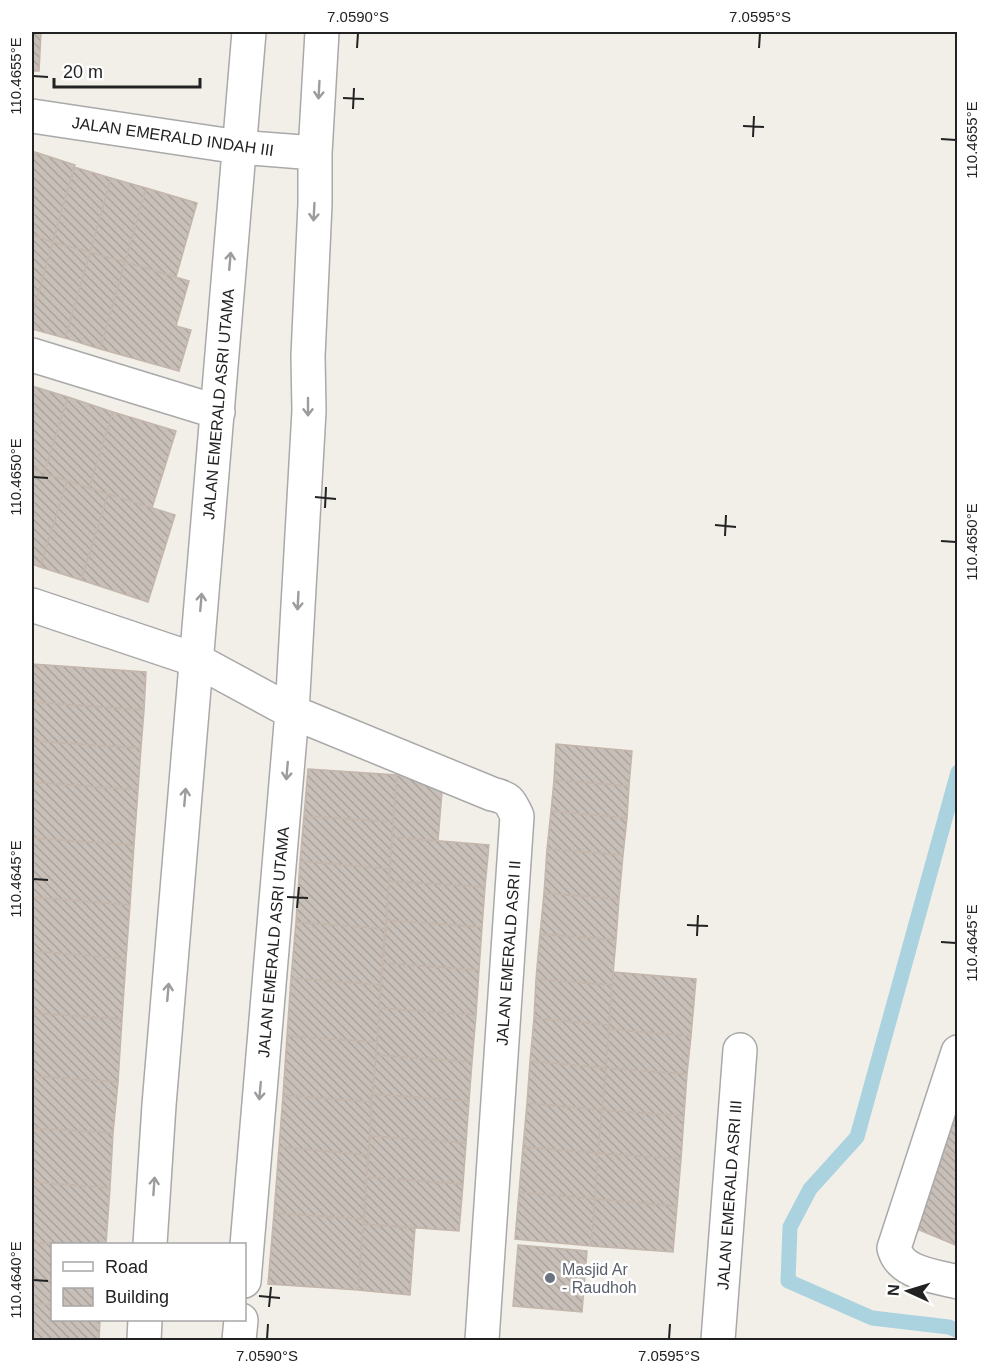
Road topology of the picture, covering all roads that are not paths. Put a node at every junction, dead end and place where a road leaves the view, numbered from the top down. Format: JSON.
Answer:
{"nodes":[{"id":1,"x":249,"y":32,"type":"edge"},
{"id":2,"x":322,"y":32,"type":"edge"},
{"id":3,"x":32,"y":116,"type":"edge"},
{"id":4,"x":239,"y":147,"type":"junction"},
{"id":5,"x":315,"y":153,"type":"junction"},
{"id":6,"x":32,"y":354,"type":"edge"},
{"id":7,"x":218,"y":412,"type":"junction"},
{"id":8,"x":32,"y":605,"type":"edge"},
{"id":9,"x":196,"y":660,"type":"junction"},
{"id":10,"x":292,"y":712,"type":"junction"},
{"id":11,"x":740,"y":1050,"type":"dead end"},
{"id":12,"x":957,"y":1052,"type":"edge"},
{"id":13,"x":150,"y":1243,"type":"edge"},
{"id":14,"x":246,"y":1257,"type":"edge"},
{"id":15,"x":957,"y":1282,"type":"edge"},
{"id":16,"x":145,"y":1321,"type":"edge"},
{"id":17,"x":241,"y":1321,"type":"edge"},
{"id":18,"x":144,"y":1341,"type":"edge"},
{"id":19,"x":240,"y":1341,"type":"edge"},
{"id":20,"x":482,"y":1341,"type":"edge"},
{"id":21,"x":718,"y":1341,"type":"edge"}],
"edges":[{"from":1,"to":4,"type":"street","name":"JALAN EMERALD ASRI UTAMA"},
{"from":2,"to":5,"type":"street","name":"JALAN EMERALD ASRI UTAMA","one_way":true},
{"from":3,"to":4,"type":"street","name":"JALAN EMERALD INDAH III"},
{"from":4,"to":5,"type":"street","name":"JALAN EMERALD INDAH III"},
{"from":7,"to":4,"type":"street","name":"JALAN EMERALD ASRI UTAMA","one_way":true},
{"from":5,"to":10,"type":"street","name":"JALAN EMERALD ASRI UTAMA","one_way":true},
{"from":6,"to":7,"type":"street"},
{"from":9,"to":7,"type":"street","name":"JALAN EMERALD ASRI UTAMA","one_way":true},
{"from":8,"to":9,"type":"street"},
{"from":9,"to":10,"type":"street"},
{"from":13,"to":9,"type":"street","name":"JALAN EMERALD ASRI UTAMA","one_way":true},
{"from":10,"to":14,"type":"street","name":"JALAN EMERALD ASRI UTAMA","one_way":true},
{"from":10,"to":20,"type":"street","name":"JALAN EMERALD ASRI II"},
{"from":11,"to":21,"type":"street","name":"JALAN EMERALD ASRI III"},
{"from":12,"to":15,"type":"street"},
{"from":16,"to":18,"type":"street"},
{"from":17,"to":19,"type":"street"}]}
